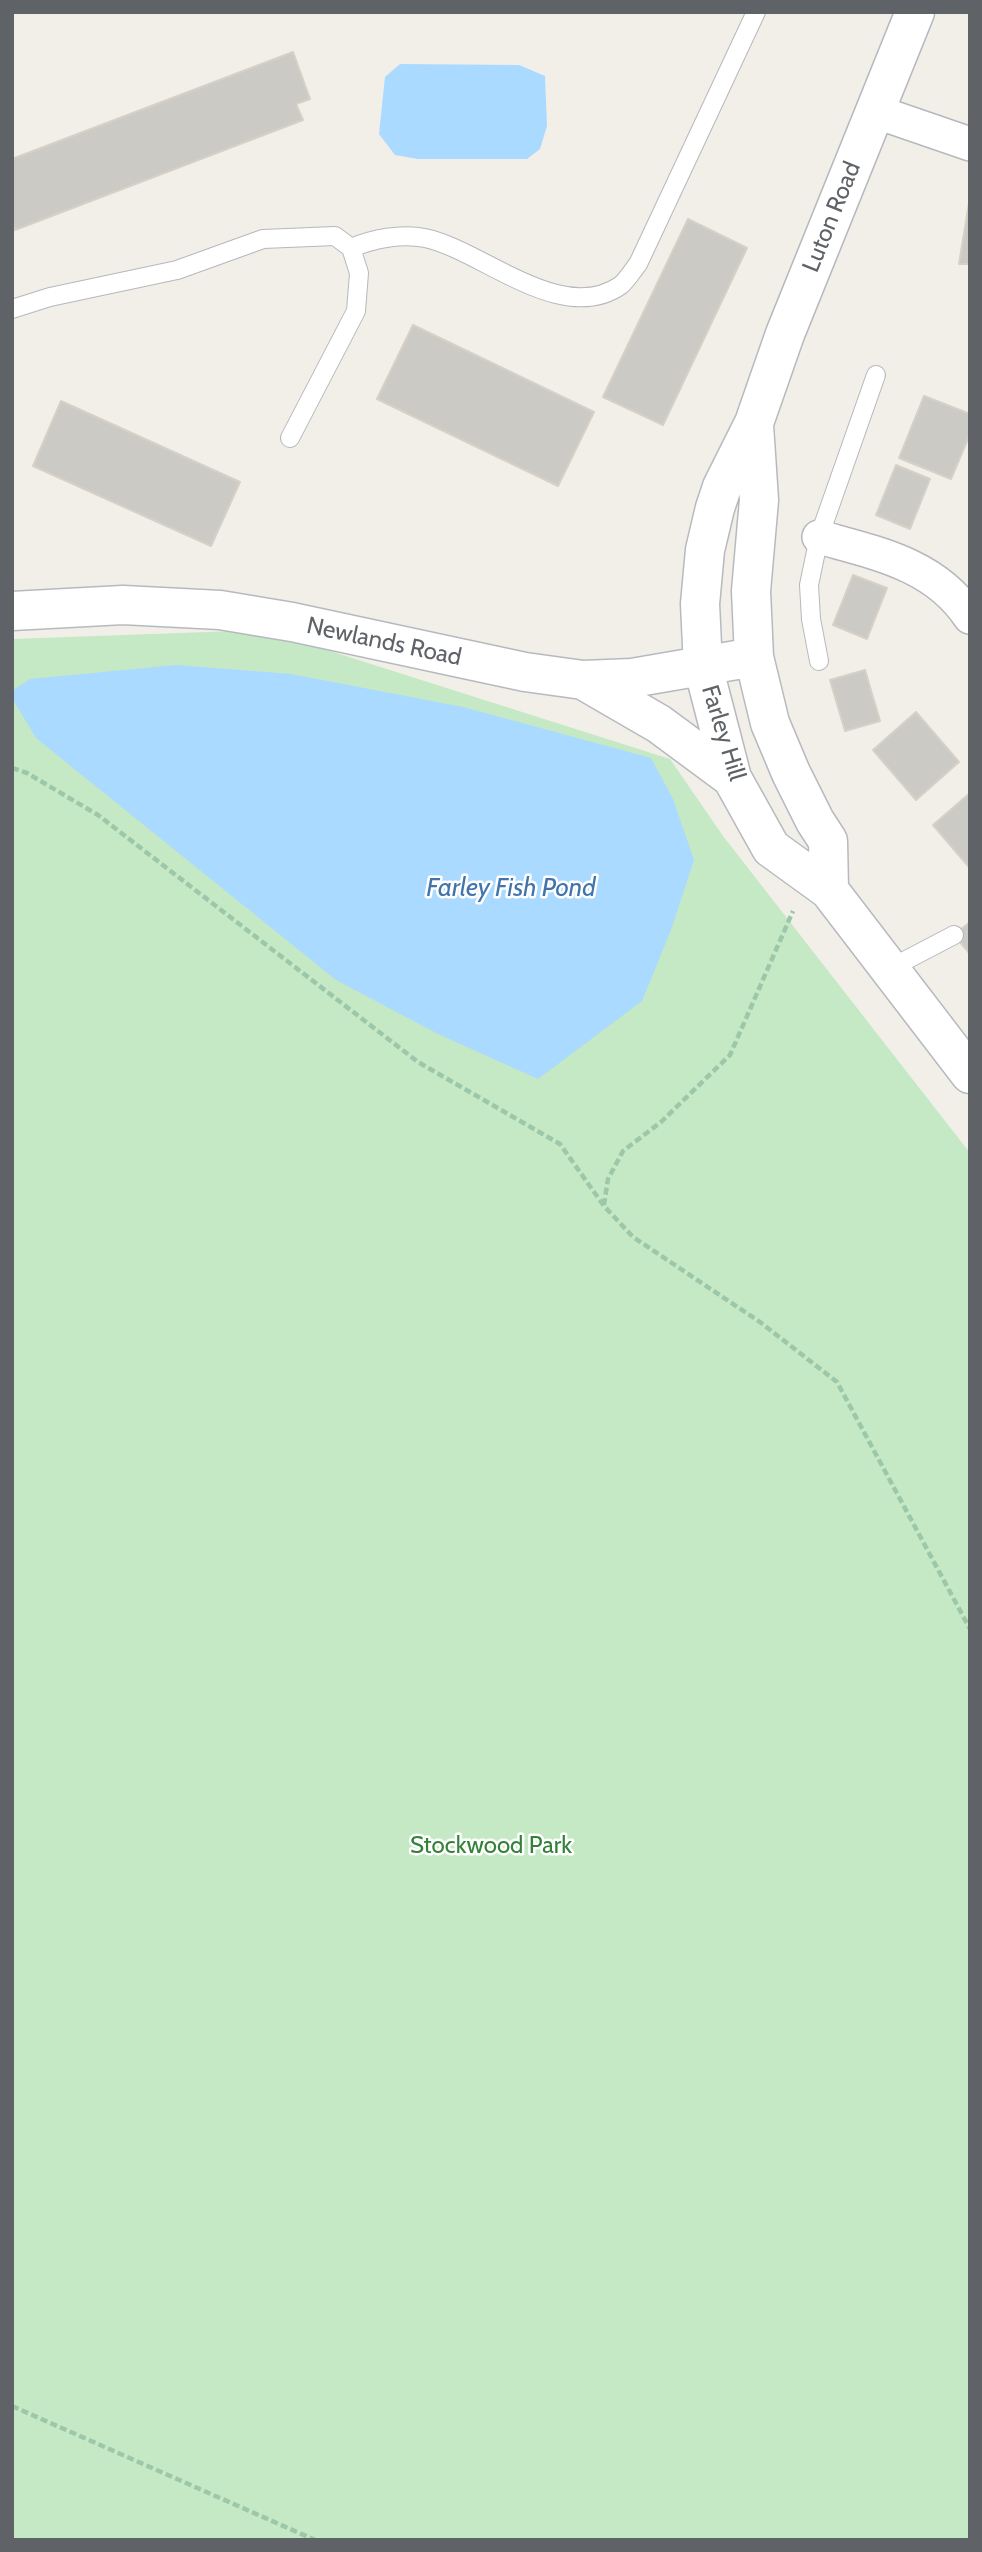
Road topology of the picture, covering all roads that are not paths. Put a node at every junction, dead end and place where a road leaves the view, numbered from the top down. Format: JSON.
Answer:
{"nodes":[{"id":1,"x":756,"y":12,"type":"edge"},
{"id":2,"x":915,"y":12,"type":"edge"},
{"id":3,"x":874,"y":111,"type":"junction"},
{"id":4,"x":970,"y":144,"type":"edge"},
{"id":5,"x":351,"y":248,"type":"junction"},
{"id":6,"x":12,"y":309,"type":"edge"},
{"id":7,"x":876,"y":375,"type":"dead end"},
{"id":8,"x":754,"y":423,"type":"junction"},
{"id":9,"x":290,"y":438,"type":"dead end"},
{"id":10,"x":819,"y":537,"type":"junction"},
{"id":11,"x":12,"y":611,"type":"edge"},
{"id":12,"x":970,"y":617,"type":"edge"},
{"id":13,"x":754,"y":657,"type":"junction"},
{"id":14,"x":819,"y":661,"type":"dead end"},
{"id":15,"x":703,"y":666,"type":"junction"},
{"id":16,"x":583,"y":680,"type":"junction"},
{"id":17,"x":732,"y":778,"type":"junction"},
{"id":18,"x":813,"y":897,"type":"junction"},
{"id":19,"x":954,"y":935,"type":"dead end"},
{"id":20,"x":889,"y":969,"type":"junction"},
{"id":21,"x":970,"y":1074,"type":"edge"}],
"edges":[{"from":1,"to":5,"type":"lane"},
{"from":2,"to":3,"type":"main road","name":"Luton Road"},
{"from":3,"to":4,"type":"street"},
{"from":3,"to":8,"type":"main road","name":"Luton Road"},
{"from":5,"to":6,"type":"lane"},
{"from":5,"to":9,"type":"lane"},
{"from":7,"to":10,"type":"lane"},
{"from":8,"to":13,"type":"main road","name":"Luton Road"},
{"from":8,"to":15,"type":"main road","name":"Luton Road"},
{"from":10,"to":12,"type":"street"},
{"from":10,"to":14,"type":"lane"},
{"from":11,"to":16,"type":"main road","name":"Newlands Road"},
{"from":13,"to":15,"type":"main road","name":"Newlands Road"},
{"from":13,"to":18,"type":"main road","name":"Farley Hill"},
{"from":15,"to":16,"type":"main road","name":"Newlands Road"},
{"from":15,"to":17,"type":"main road","name":"Farley Hill"},
{"from":16,"to":17,"type":"main road"},
{"from":17,"to":18,"type":"main road","name":"Farley Hill"},
{"from":18,"to":20,"type":"main road","name":"Farley Hill"},
{"from":19,"to":20,"type":"lane"},
{"from":20,"to":21,"type":"main road","name":"Farley Hill"}]}
